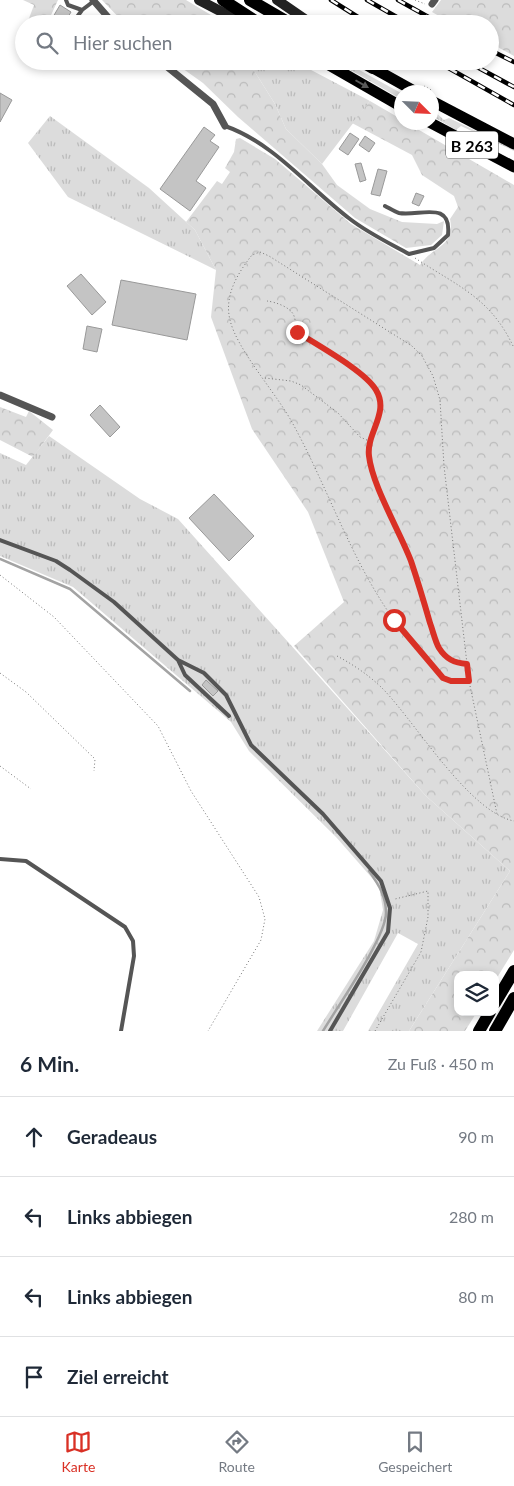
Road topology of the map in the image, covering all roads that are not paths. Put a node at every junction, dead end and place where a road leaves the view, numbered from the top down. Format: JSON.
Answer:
{"nodes":[{"id":1,"x":66,"y":0,"type":"edge"},
{"id":2,"x":93,"y":0,"type":"edge"},
{"id":3,"x":199,"y":0,"type":"edge"},
{"id":4,"x":223,"y":0,"type":"edge"},
{"id":5,"x":250,"y":0,"type":"edge"},
{"id":6,"x":277,"y":0,"type":"edge"},
{"id":7,"x":82,"y":10,"type":"junction"},
{"id":8,"x":78,"y":15,"type":"edge"},
{"id":9,"x":106,"y":15,"type":"edge"},
{"id":10,"x":228,"y":15,"type":"edge"},
{"id":11,"x":246,"y":15,"type":"edge"},
{"id":12,"x":276,"y":15,"type":"edge"},
{"id":13,"x":299,"y":15,"type":"edge"},
{"id":14,"x":171,"y":70,"type":"edge"},
{"id":15,"x":338,"y":70,"type":"edge"},
{"id":16,"x":378,"y":70,"type":"edge"},
{"id":17,"x":404,"y":85,"type":"edge"},
{"id":18,"x":394,"y":102,"type":"edge"},
{"id":19,"x":439,"y":105,"type":"edge"},
{"id":20,"x":225,"y":126,"type":"joint"},
{"id":21,"x":439,"y":127,"type":"edge"},
{"id":22,"x":514,"y":144,"type":"edge"},
{"id":23,"x":514,"y":167,"type":"edge"},
{"id":24,"x":385,"y":206,"type":"dead end"},
{"id":25,"x":0,"y":395,"type":"edge"},
{"id":26,"x":52,"y":416,"type":"dead end"},
{"id":27,"x":0,"y":540,"type":"edge"},
{"id":28,"x":178,"y":660,"type":"junction"},
{"id":29,"x":229,"y":716,"type":"dead end"},
{"id":30,"x":0,"y":859,"type":"edge"},
{"id":31,"x":514,"y":972,"type":"edge"},
{"id":32,"x":499,"y":996,"type":"edge"},
{"id":33,"x":514,"y":998,"type":"edge"},
{"id":34,"x":487,"y":1016,"type":"edge"},
{"id":35,"x":121,"y":1031,"type":"edge"},
{"id":36,"x":330,"y":1031,"type":"edge"},
{"id":37,"x":478,"y":1031,"type":"edge"},
{"id":38,"x":495,"y":1031,"type":"edge"}],
"edges":[{"from":1,"to":7,"type":"lane"},
{"from":2,"to":7,"type":"lane"},
{"from":2,"to":9,"type":"street"},
{"from":3,"to":10,"type":"main road"},
{"from":4,"to":11,"type":"highway"},
{"from":5,"to":12,"type":"highway"},
{"from":6,"to":13,"type":"main road"},
{"from":7,"to":8,"type":"lane"},
{"from":14,"to":20,"type":"street"},
{"from":15,"to":18,"type":"main road","one_way":true},
{"from":16,"to":17,"type":"main road"},
{"from":19,"to":22,"type":"main road","number":"B 263"},
{"from":20,"to":24,"type":"lane"},
{"from":21,"to":23,"type":"main road","number":"B 263"},
{"from":25,"to":26,"type":"street"},
{"from":27,"to":28,"type":"lane"},
{"from":28,"to":29,"type":"lane"},
{"from":28,"to":36,"type":"lane"},
{"from":30,"to":35,"type":"lane"},
{"from":31,"to":32,"type":"highway"},
{"from":33,"to":38,"type":"highway"},
{"from":34,"to":37,"type":"highway"}]}
